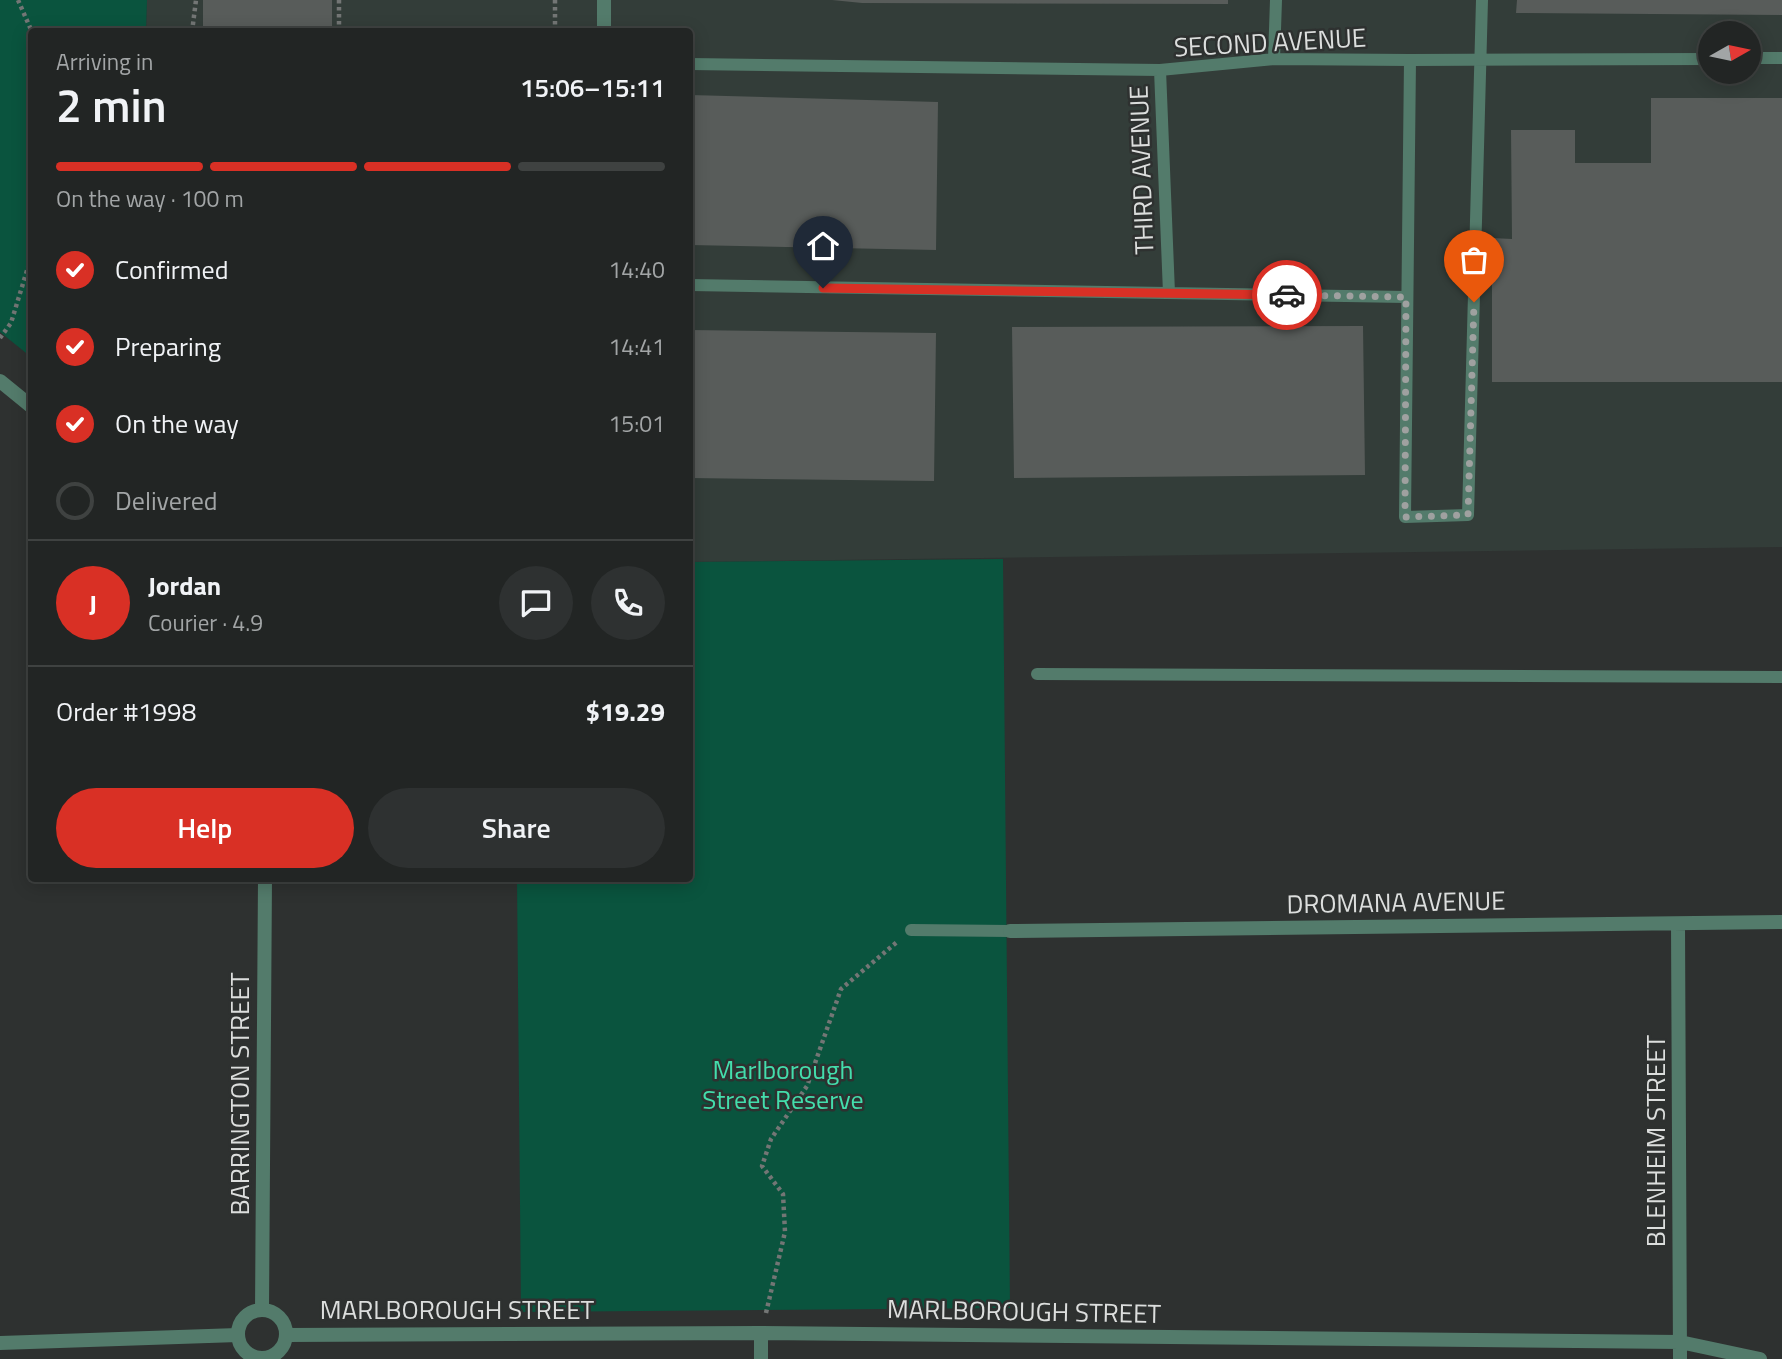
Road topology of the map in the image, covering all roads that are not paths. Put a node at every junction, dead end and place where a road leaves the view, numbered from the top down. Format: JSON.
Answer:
{"nodes":[{"id":1,"x":604,"y":0,"type":"edge"},
{"id":2,"x":1276,"y":0,"type":"edge"},
{"id":3,"x":1482,"y":0,"type":"edge"},
{"id":4,"x":604,"y":28,"type":"edge"},
{"id":5,"x":1761,"y":58,"type":"edge"},
{"id":6,"x":1782,"y":58,"type":"edge"},
{"id":7,"x":1275,"y":59,"type":"junction"},
{"id":8,"x":1698,"y":59,"type":"edge"},
{"id":9,"x":1410,"y":60,"type":"junction"},
{"id":10,"x":1480,"y":62,"type":"junction"},
{"id":11,"x":693,"y":64,"type":"edge"},
{"id":12,"x":1160,"y":70,"type":"junction"},
{"id":13,"x":693,"y":285,"type":"edge"},
{"id":14,"x":1169,"y":293,"type":"junction"},
{"id":15,"x":1406,"y":297,"type":"junction"},
{"id":16,"x":0,"y":381,"type":"edge"},
{"id":17,"x":28,"y":404,"type":"edge"},
{"id":18,"x":1037,"y":674,"type":"dead end"},
{"id":19,"x":1782,"y":677,"type":"edge"},
{"id":20,"x":265,"y":882,"type":"edge"},
{"id":21,"x":1782,"y":922,"type":"edge"},
{"id":22,"x":1678,"y":924,"type":"junction"},
{"id":23,"x":911,"y":930,"type":"road end"},
{"id":24,"x":1010,"y":931,"type":"joint"},
{"id":25,"x":262,"y":1310,"type":"junction"},
{"id":26,"x":761,"y":1333,"type":"junction"},
{"id":27,"x":238,"y":1335,"type":"junction"},
{"id":28,"x":286,"y":1335,"type":"junction"},
{"id":29,"x":1680,"y":1342,"type":"junction"},
{"id":30,"x":0,"y":1343,"type":"edge"},
{"id":31,"x":260,"y":1358,"type":"edge"},
{"id":32,"x":761,"y":1359,"type":"edge"},
{"id":33,"x":1680,"y":1359,"type":"edge"},
{"id":34,"x":1760,"y":1359,"type":"edge"}],
"edges":[{"from":1,"to":4,"type":"street"},
{"from":2,"to":7,"type":"lane"},
{"from":3,"to":10,"type":"lane"},
{"from":5,"to":6,"type":"lane"},
{"from":7,"to":9,"type":"lane","name":"SECOND AVENUE"},
{"from":7,"to":12,"type":"lane","name":"SECOND AVENUE"},
{"from":8,"to":10,"type":"lane","name":"SECOND AVENUE"},
{"from":9,"to":10,"type":"lane","name":"SECOND AVENUE"},
{"from":9,"to":15,"type":"lane"},
{"from":10,"to":15,"type":"lane"},
{"from":11,"to":12,"type":"lane","name":"SECOND AVENUE"},
{"from":12,"to":14,"type":"lane","name":"THIRD AVENUE"},
{"from":13,"to":14,"type":"lane","name":"THIRD AVENUE"},
{"from":14,"to":15,"type":"lane"},
{"from":16,"to":17,"type":"street"},
{"from":18,"to":19,"type":"lane"},
{"from":20,"to":25,"type":"street","name":"BARRINGTON STREET"},
{"from":21,"to":22,"type":"street","name":"DROMANA AVENUE"},
{"from":22,"to":24,"type":"street","name":"DROMANA AVENUE"},
{"from":22,"to":29,"type":"street","name":"BLENHEIM STREET"},
{"from":23,"to":24,"type":"lane"},
{"from":25,"to":27,"type":"street"},
{"from":25,"to":28,"type":"street"},
{"from":26,"to":28,"type":"street","name":"MARLBOROUGH STREET"},
{"from":26,"to":29,"type":"street","name":"MARLBOROUGH STREET"},
{"from":26,"to":32,"type":"street"},
{"from":27,"to":30,"type":"street"},
{"from":27,"to":31,"type":"street"},
{"from":28,"to":31,"type":"street"},
{"from":29,"to":33,"type":"street","name":"BLENHEIM STREET"},
{"from":29,"to":34,"type":"street","name":"MARLBOROUGH STREET"}]}
